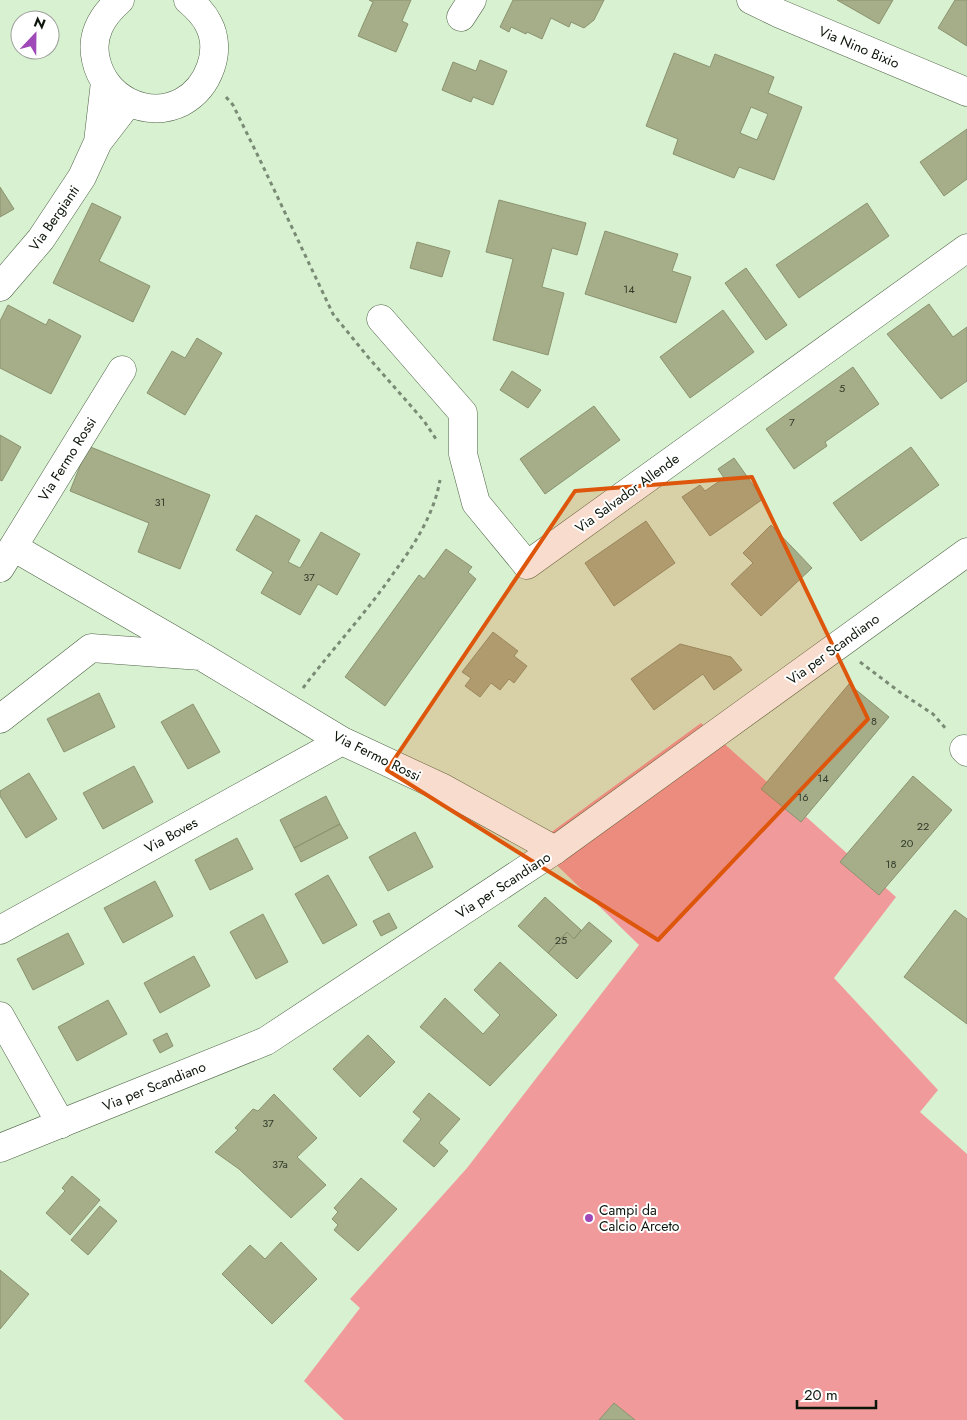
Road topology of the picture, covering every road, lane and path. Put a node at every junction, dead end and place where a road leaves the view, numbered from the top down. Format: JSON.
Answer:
{"nodes":[{"id":1,"x":188,"y":0,"type":"edge"},
{"id":2,"x":751,"y":0,"type":"edge"},
{"id":3,"x":110,"y":3,"type":"edge"},
{"id":4,"x":783,"y":7,"type":"edge"},
{"id":5,"x":208,"y":76,"type":"junction"},
{"id":6,"x":105,"y":82,"type":"junction"},
{"id":7,"x":967,"y":92,"type":"edge"},
{"id":8,"x":128,"y":103,"type":"junction"},
{"id":9,"x":98,"y":142,"type":"junction"},
{"id":10,"x":967,"y":248,"type":"edge"},
{"id":11,"x":0,"y":287,"type":"edge"},
{"id":12,"x":381,"y":319,"type":"dead end"},
{"id":13,"x":122,"y":370,"type":"dead end"},
{"id":14,"x":438,"y":442,"type":"dead end"},
{"id":15,"x":441,"y":478,"type":"dead end"},
{"id":16,"x":967,"y":552,"type":"edge"},
{"id":17,"x":6,"y":557,"type":"edge"},
{"id":18,"x":839,"y":645,"type":"junction"},
{"id":19,"x":202,"y":656,"type":"junction"},
{"id":20,"x":288,"y":708,"type":"junction"},
{"id":21,"x":0,"y":719,"type":"edge"},
{"id":22,"x":342,"y":740,"type":"junction"},
{"id":23,"x":965,"y":751,"type":"edge"},
{"id":24,"x":555,"y":850,"type":"junction"},
{"id":25,"x":0,"y":930,"type":"edge"},
{"id":26,"x":0,"y":1016,"type":"edge"},
{"id":27,"x":61,"y":1124,"type":"junction"},
{"id":28,"x":0,"y":1148,"type":"edge"}],
"edges":[{"from":1,"to":5,"type":"street","name":"Via Bergianti"},
{"from":2,"to":4,"type":"street","name":"Via Nino Bixio"},
{"from":3,"to":6,"type":"street","name":"Via Bergianti"},
{"from":4,"to":7,"type":"street","name":"Via Nino Bixio"},
{"from":5,"to":8,"type":"street","name":"Via Bergianti"},
{"from":5,"to":14,"type":"path"},
{"from":6,"to":8,"type":"street","name":"Via Bergianti"},
{"from":6,"to":9,"type":"street","name":"Via Bergianti"},
{"from":8,"to":9,"type":"street","name":"Via Bergianti"},
{"from":9,"to":11,"type":"street","name":"Via Bergianti"},
{"from":10,"to":12,"type":"street","name":"Via Salvador Allende"},
{"from":13,"to":17,"type":"street","name":"Via Fermo Rossi"},
{"from":15,"to":20,"type":"path"},
{"from":16,"to":18,"type":"street","name":"Via per Scandiano"},
{"from":17,"to":19,"type":"street","name":"Via Fermo Rossi"},
{"from":18,"to":23,"type":"path"},
{"from":18,"to":24,"type":"street","name":"Via per Scandiano"},
{"from":19,"to":20,"type":"street","name":"Via Fermo Rossi"},
{"from":19,"to":21,"type":"street","name":"Via Fermo Rossi"},
{"from":20,"to":22,"type":"street","name":"Via Fermo Rossi"},
{"from":22,"to":24,"type":"street","name":"Via Fermo Rossi"},
{"from":22,"to":25,"type":"street","name":"Via Boves"},
{"from":24,"to":27,"type":"street","name":"Via per Scandiano"},
{"from":26,"to":27,"type":"street"},
{"from":27,"to":28,"type":"street","name":"Via per Scandiano"}]}
